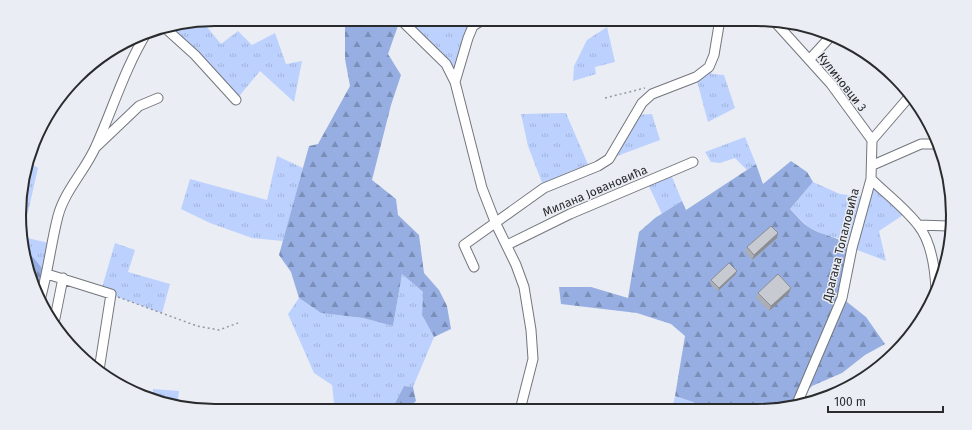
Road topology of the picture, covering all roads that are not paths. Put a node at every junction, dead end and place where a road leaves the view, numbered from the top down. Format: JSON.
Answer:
{"nodes":[{"id":1,"x":407,"y":26,"type":"edge"},
{"id":2,"x":473,"y":26,"type":"edge"},
{"id":3,"x":719,"y":26,"type":"edge"},
{"id":4,"x":780,"y":28,"type":"edge"},
{"id":5,"x":169,"y":32,"type":"edge"},
{"id":6,"x":143,"y":40,"type":"edge"},
{"id":7,"x":828,"y":40,"type":"edge"},
{"id":8,"x":810,"y":59,"type":"junction"},
{"id":9,"x":455,"y":82,"type":"junction"},
{"id":10,"x":158,"y":98,"type":"dead end"},
{"id":11,"x":236,"y":100,"type":"dead end"},
{"id":12,"x":907,"y":100,"type":"edge"},
{"id":13,"x":872,"y":140,"type":"junction"},
{"id":14,"x":932,"y":144,"type":"edge"},
{"id":15,"x":95,"y":148,"type":"junction"},
{"id":16,"x":693,"y":162,"type":"dead end"},
{"id":17,"x":873,"y":165,"type":"junction"},
{"id":18,"x":871,"y":179,"type":"junction"},
{"id":19,"x":496,"y":224,"type":"junction"},
{"id":20,"x":918,"y":225,"type":"junction"},
{"id":21,"x":946,"y":226,"type":"edge"},
{"id":22,"x":507,"y":245,"type":"junction"},
{"id":23,"x":474,"y":267,"type":"dead end"},
{"id":24,"x":47,"y":274,"type":"junction"},
{"id":25,"x":63,"y":278,"type":"junction"},
{"id":26,"x":935,"y":279,"type":"edge"},
{"id":27,"x":42,"y":292,"type":"edge"},
{"id":28,"x":55,"y":316,"type":"edge"},
{"id":29,"x":100,"y":365,"type":"edge"},
{"id":30,"x":799,"y":399,"type":"edge"},
{"id":31,"x":522,"y":404,"type":"edge"}],
"edges":[{"from":1,"to":9,"type":"street"},
{"from":2,"to":9,"type":"street"},
{"from":3,"to":19,"type":"street","name":"Милана Јовановића"},
{"from":4,"to":8,"type":"street","name":"Кулиновци 3"},
{"from":5,"to":11,"type":"street"},
{"from":6,"to":15,"type":"street"},
{"from":7,"to":8,"type":"street"},
{"from":8,"to":13,"type":"street","name":"Кулиновци 3"},
{"from":9,"to":19,"type":"street"},
{"from":10,"to":15,"type":"street"},
{"from":12,"to":13,"type":"street"},
{"from":13,"to":17,"type":"street","name":"Драгана Топаловића"},
{"from":14,"to":17,"type":"street"},
{"from":15,"to":24,"type":"street"},
{"from":16,"to":22,"type":"street","name":"Милана Јовановића"},
{"from":17,"to":18,"type":"street","name":"Драгана Топаловића"},
{"from":18,"to":20,"type":"street"},
{"from":18,"to":30,"type":"street","name":"Драгана Топаловића"},
{"from":19,"to":22,"type":"street"},
{"from":19,"to":23,"type":"street"},
{"from":20,"to":21,"type":"street"},
{"from":20,"to":26,"type":"street"},
{"from":22,"to":31,"type":"street"},
{"from":24,"to":25,"type":"street"},
{"from":24,"to":27,"type":"street"},
{"from":25,"to":28,"type":"street"},
{"from":25,"to":29,"type":"street"}]}
